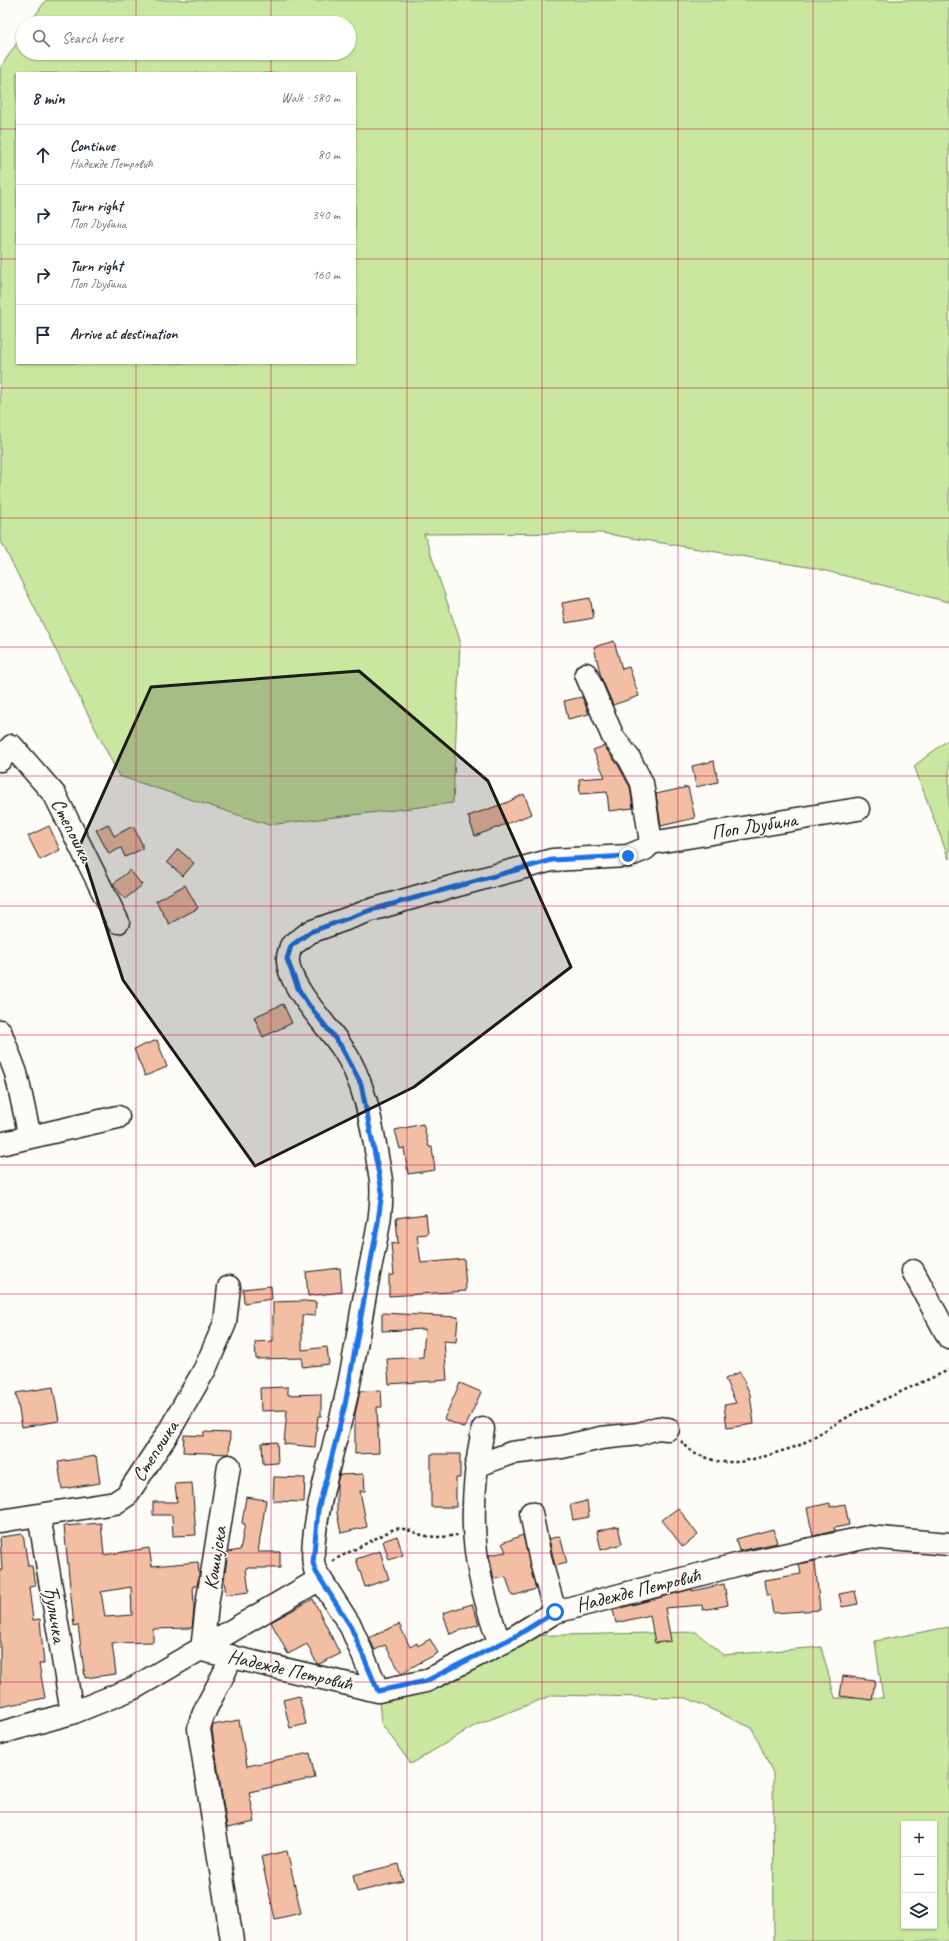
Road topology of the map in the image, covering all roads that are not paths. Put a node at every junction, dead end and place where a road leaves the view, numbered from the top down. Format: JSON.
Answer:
{"nodes":[{"id":1,"x":586,"y":674,"type":"dead end"},
{"id":2,"x":6,"y":753,"type":"edge"},
{"id":3,"x":858,"y":809,"type":"dead end"},
{"id":4,"x":650,"y":843,"type":"junction"},
{"id":5,"x":118,"y":922,"type":"dead end"},
{"id":6,"x":0,"y":1031,"type":"edge"},
{"id":7,"x":118,"y":1117,"type":"dead end"},
{"id":8,"x":30,"y":1137,"type":"junction"},
{"id":9,"x":0,"y":1144,"type":"edge"},
{"id":10,"x":913,"y":1271,"type":"dead end"},
{"id":11,"x":229,"y":1287,"type":"dead end"},
{"id":12,"x":949,"y":1338,"type":"edge"},
{"id":13,"x":483,"y":1429,"type":"dead end"},
{"id":14,"x":668,"y":1429,"type":"road end"},
{"id":15,"x":229,"y":1466,"type":"dead end"},
{"id":16,"x":476,"y":1466,"type":"junction"},
{"id":17,"x":530,"y":1513,"type":"dead end"},
{"id":18,"x":39,"y":1515,"type":"junction"},
{"id":19,"x":1,"y":1516,"type":"edge"},
{"id":20,"x":949,"y":1544,"type":"edge"},
{"id":21,"x":318,"y":1576,"type":"junction"},
{"id":22,"x":555,"y":1612,"type":"junction"},
{"id":23,"x":500,"y":1644,"type":"junction"},
{"id":24,"x":202,"y":1650,"type":"junction"},
{"id":25,"x":231,"y":1656,"type":"junction"},
{"id":26,"x":378,"y":1691,"type":"junction"},
{"id":27,"x":72,"y":1713,"type":"junction"},
{"id":28,"x":0,"y":1733,"type":"edge"},
{"id":29,"x":232,"y":1941,"type":"edge"}],
"edges":[{"from":1,"to":4,"type":"street"},
{"from":2,"to":5,"type":"street","name":"Степошка"},
{"from":3,"to":4,"type":"street","name":"Поп Љубина"},
{"from":4,"to":21,"type":"street","name":"Поп Љубина"},
{"from":6,"to":8,"type":"street"},
{"from":7,"to":8,"type":"street"},
{"from":8,"to":9,"type":"street"},
{"from":10,"to":12,"type":"street"},
{"from":11,"to":18,"type":"street","name":"Степошка"},
{"from":13,"to":16,"type":"street"},
{"from":14,"to":16,"type":"street"},
{"from":15,"to":24,"type":"street","name":"Кошијска"},
{"from":16,"to":23,"type":"street"},
{"from":17,"to":22,"type":"street"},
{"from":18,"to":19,"type":"street","name":"Степошка"},
{"from":18,"to":27,"type":"street","name":"Ђуличка"},
{"from":20,"to":22,"type":"street","name":"Надежде Петровић"},
{"from":21,"to":24,"type":"street","name":"Надежде Петровић"},
{"from":21,"to":26,"type":"street","name":"Поп Љубина"},
{"from":22,"to":23,"type":"street","name":"Надежде Петровић"},
{"from":23,"to":26,"type":"street","name":"Надежде Петровић"},
{"from":24,"to":25,"type":"street","name":"Надежде Петровић"},
{"from":24,"to":27,"type":"street","name":"Надежде Петровић"},
{"from":25,"to":26,"type":"street","name":"Надежде Петровић"},
{"from":25,"to":29,"type":"street"},
{"from":27,"to":28,"type":"street","name":"Надежде Петровић"}]}
